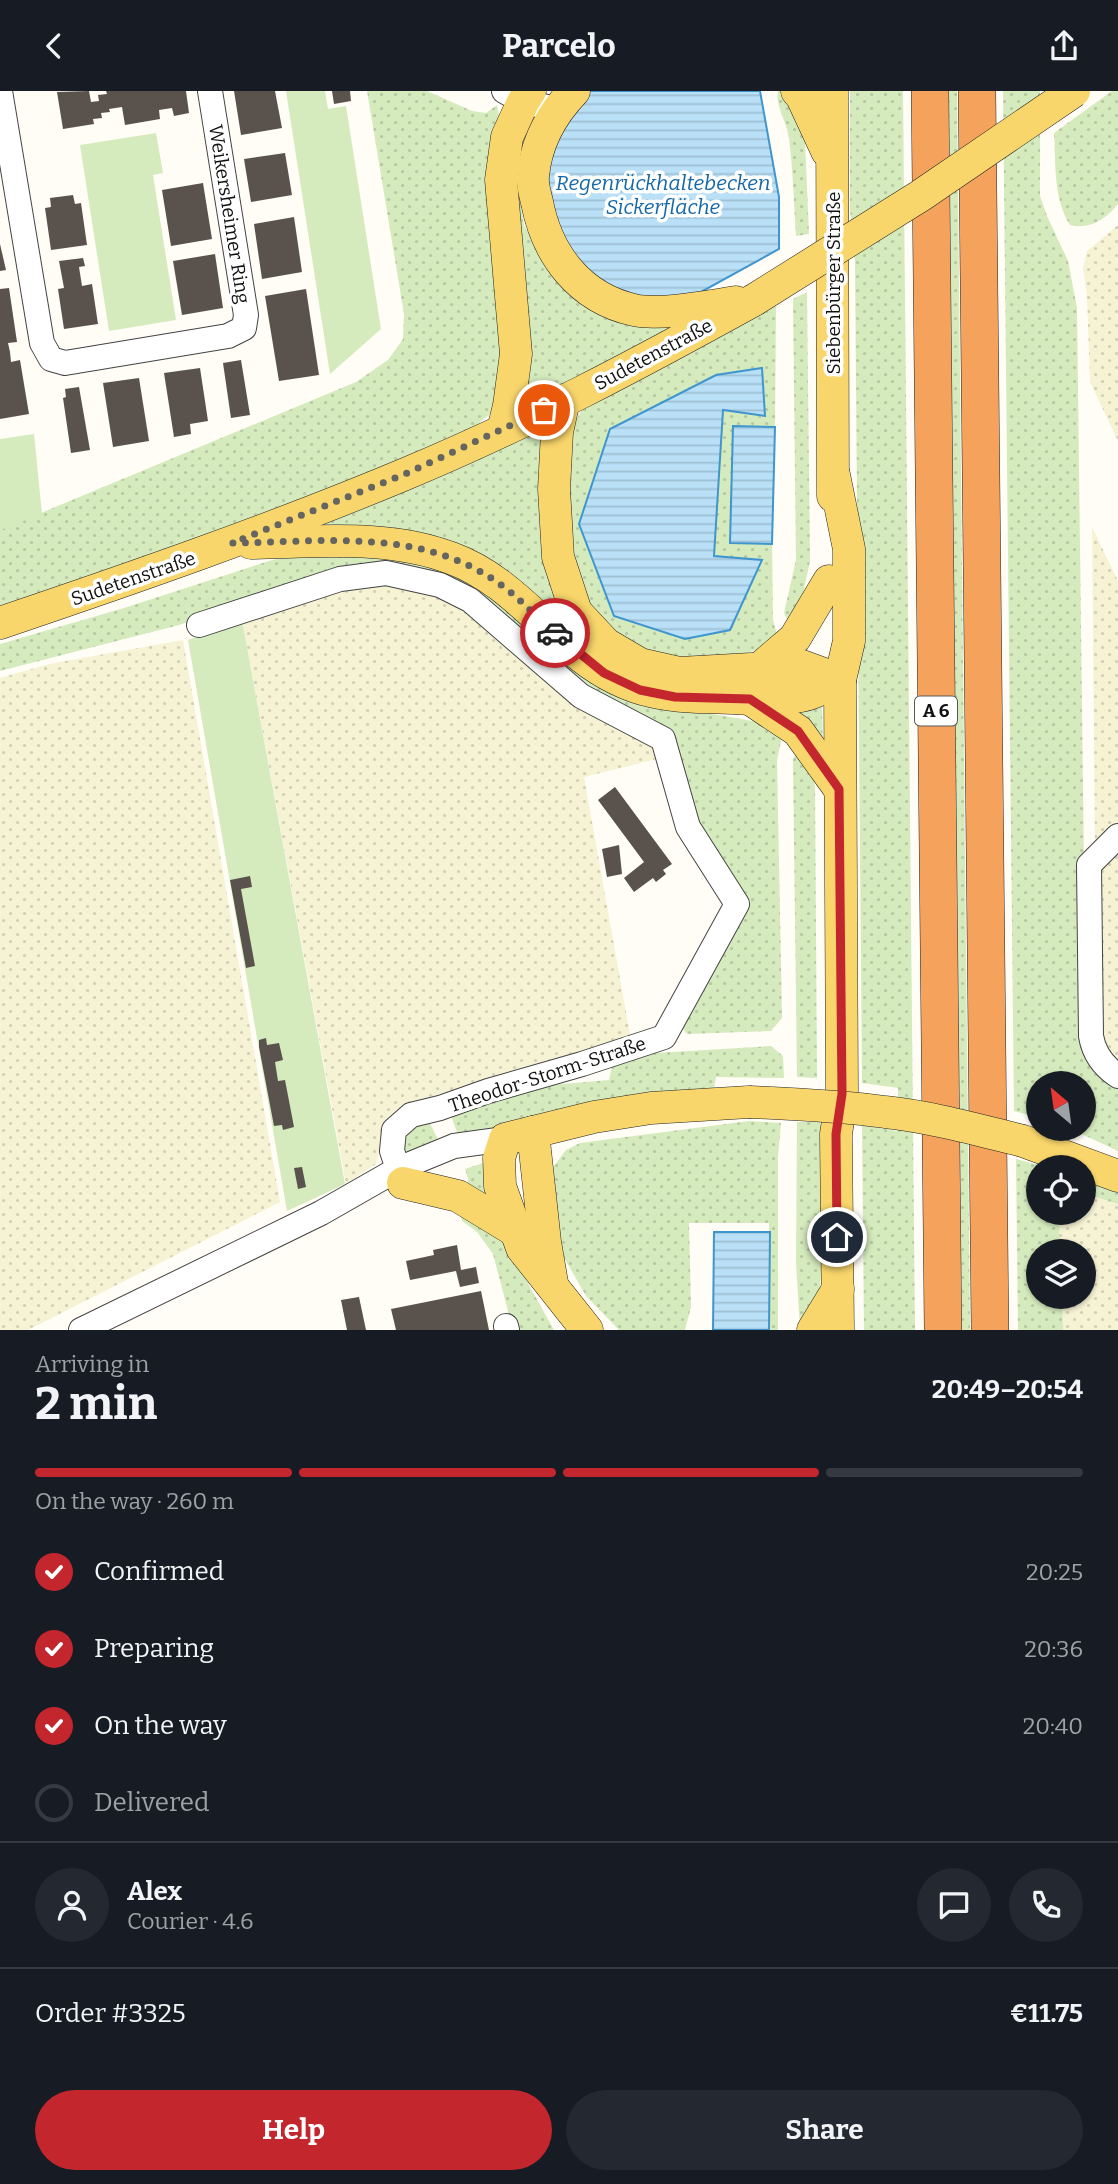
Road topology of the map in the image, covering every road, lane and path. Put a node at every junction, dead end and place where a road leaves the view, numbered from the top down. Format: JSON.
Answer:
{"nodes":[{"id":1,"x":1,"y":91,"type":"edge"},
{"id":2,"x":210,"y":91,"type":"edge"},
{"id":3,"x":797,"y":91,"type":"edge"},
{"id":4,"x":832,"y":91,"type":"edge"},
{"id":5,"x":930,"y":91,"type":"edge"},
{"id":6,"x":976,"y":91,"type":"edge"},
{"id":7,"x":1074,"y":91,"type":"edge"},
{"id":8,"x":539,"y":96,"type":"edge"},
{"id":9,"x":832,"y":161,"type":"junction"},
{"id":10,"x":754,"y":300,"type":"junction"},
{"id":11,"x":565,"y":400,"type":"junction"},
{"id":12,"x":503,"y":430,"type":"junction"},
{"id":13,"x":834,"y":475,"type":"junction"},
{"id":14,"x":232,"y":543,"type":"junction"},
{"id":15,"x":829,"y":580,"type":"junction"},
{"id":16,"x":0,"y":623,"type":"edge"},
{"id":17,"x":199,"y":625,"type":"dead end"},
{"id":18,"x":759,"y":669,"type":"junction"},
{"id":19,"x":840,"y":680,"type":"junction"},
{"id":20,"x":750,"y":699,"type":"junction"},
{"id":21,"x":839,"y":789,"type":"junction"},
{"id":22,"x":1118,"y":836,"type":"edge"},
{"id":23,"x":1118,"y":1076,"type":"edge"},
{"id":24,"x":842,"y":1094,"type":"junction"},
{"id":25,"x":519,"y":1135,"type":"junction"},
{"id":26,"x":400,"y":1176,"type":"junction"},
{"id":27,"x":1118,"y":1176,"type":"edge"},
{"id":28,"x":514,"y":1230,"type":"junction"},
{"id":29,"x":552,"y":1288,"type":"junction"},
{"id":30,"x":838,"y":1289,"type":"junction"},
{"id":31,"x":115,"y":1323,"type":"edge"},
{"id":32,"x":81,"y":1330,"type":"edge"},
{"id":33,"x":587,"y":1330,"type":"edge"},
{"id":34,"x":813,"y":1330,"type":"edge"},
{"id":35,"x":838,"y":1330,"type":"edge"},
{"id":36,"x":859,"y":1330,"type":"edge"},
{"id":37,"x":943,"y":1330,"type":"edge"},
{"id":38,"x":990,"y":1330,"type":"edge"}],
"edges":[{"from":1,"to":2,"type":"street","name":"Weikersheimer Ring"},
{"from":3,"to":9,"type":"main road"},
{"from":4,"to":9,"type":"main road","name":"Siebenbürger Straße"},
{"from":5,"to":37,"type":"highway","number":"A 6"},
{"from":6,"to":38,"type":"highway","number":"A 6"},
{"from":7,"to":10,"type":"main road","name":"Sudetenstraße","bridge":true},
{"from":8,"to":10,"type":"main road"},
{"from":8,"to":12,"type":"main road"},
{"from":9,"to":13,"type":"main road","name":"Siebenbürger Straße"},
{"from":10,"to":11,"type":"main road","name":"Sudetenstraße"},
{"from":11,"to":12,"type":"main road","name":"Sudetenstraße"},
{"from":11,"to":18,"type":"main road"},
{"from":12,"to":14,"type":"main road","name":"Sudetenstraße"},
{"from":13,"to":15,"type":"main road","name":"Siebenbürger Straße"},
{"from":13,"to":19,"type":"main road","name":"Siebenbürger Straße"},
{"from":14,"to":16,"type":"main road","name":"Sudetenstraße"},
{"from":14,"to":20,"type":"main road"},
{"from":15,"to":18,"type":"main road"},
{"from":15,"to":19,"type":"main road","name":"Siebenbürger Straße"},
{"from":17,"to":26,"type":"street","name":"Theodor-Storm-Straße"},
{"from":18,"to":19,"type":"main road"},
{"from":19,"to":20,"type":"main road"},
{"from":19,"to":21,"type":"main road","name":"Siebenbürger Straße"},
{"from":20,"to":21,"type":"main road"},
{"from":21,"to":24,"type":"main road","name":"Siebenbürger Straße"},
{"from":22,"to":23,"type":"street"},
{"from":24,"to":30,"type":"main road","name":"Siebenbürger Straße"},
{"from":24,"to":36,"type":"main road","name":"Siebenbürger Straße"},
{"from":25,"to":26,"type":"street"},
{"from":25,"to":27,"type":"main road","bridge":true},
{"from":25,"to":28,"type":"main road"},
{"from":25,"to":29,"type":"main road"},
{"from":26,"to":28,"type":"main road"},
{"from":26,"to":31,"type":"street"},
{"from":28,"to":29,"type":"main road"},
{"from":29,"to":33,"type":"main road"},
{"from":30,"to":34,"type":"main road"},
{"from":30,"to":35,"type":"main road","name":"Siebenbürger Straße"},
{"from":31,"to":32,"type":"street"}]}
